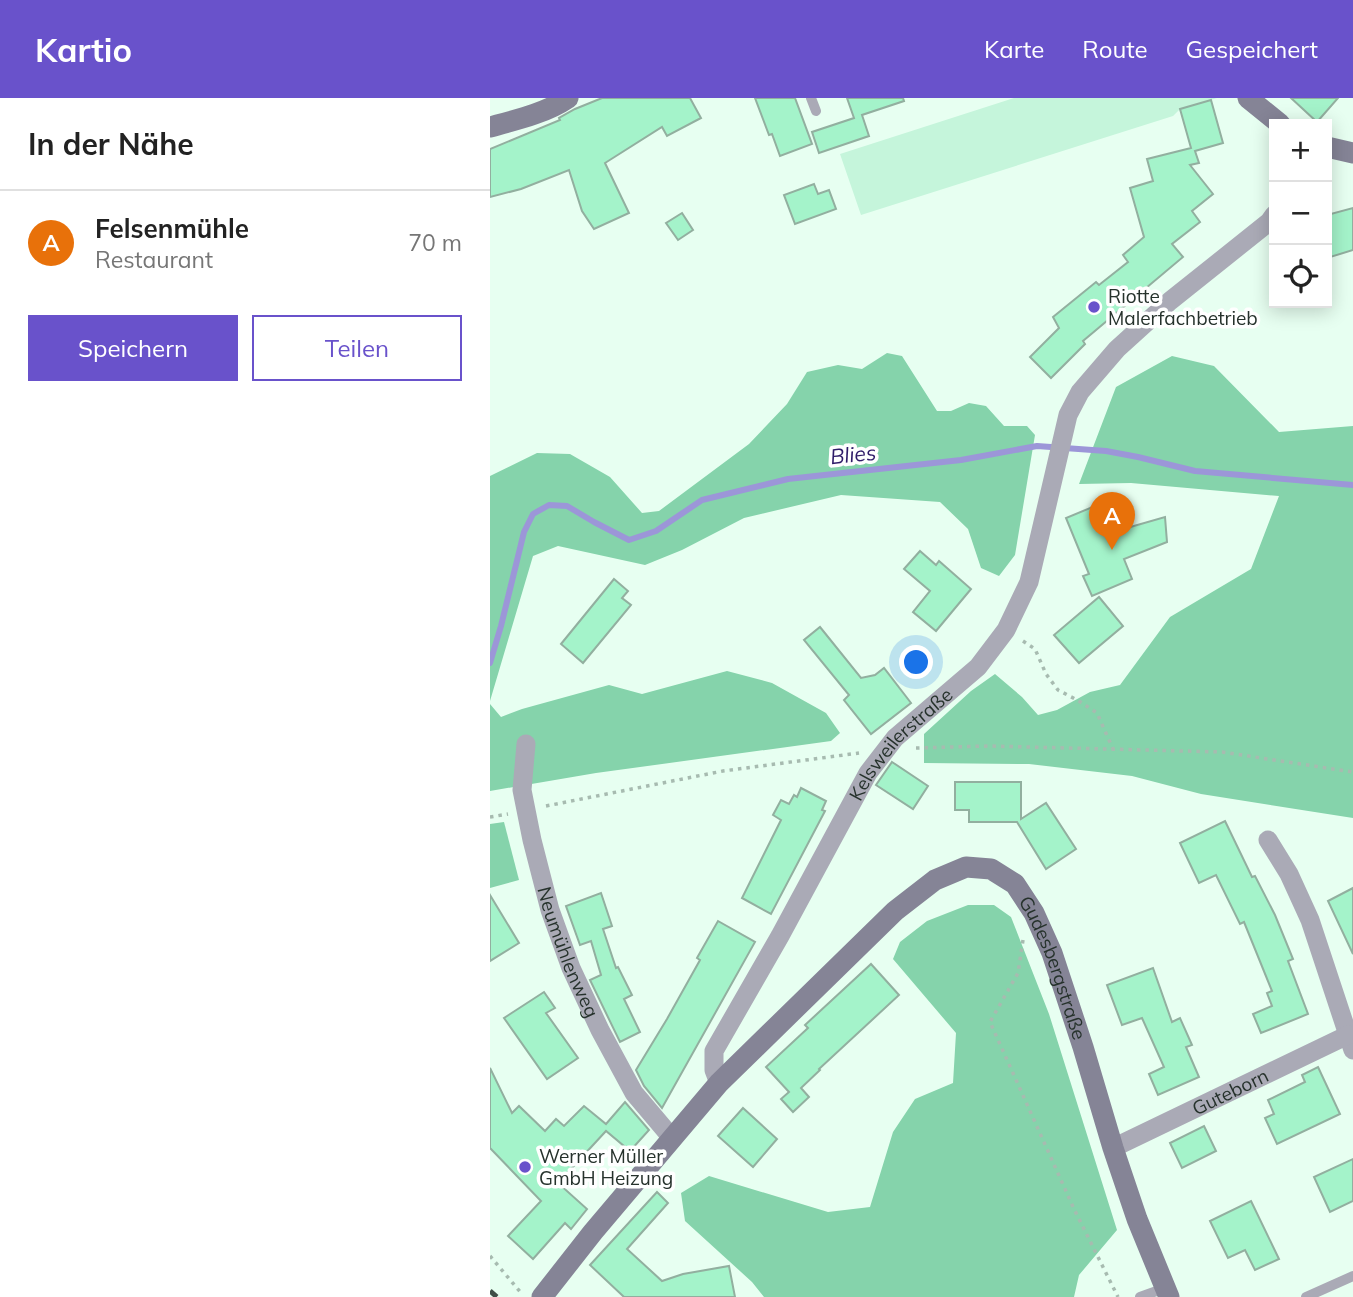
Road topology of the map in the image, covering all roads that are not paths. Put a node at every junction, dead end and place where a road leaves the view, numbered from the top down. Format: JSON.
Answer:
{"nodes":[{"id":1,"x":568,"y":98,"type":"edge"},
{"id":2,"x":811,"y":98,"type":"edge"},
{"id":3,"x":1248,"y":98,"type":"edge"},
{"id":4,"x":816,"y":111,"type":"dead end"},
{"id":5,"x":1274,"y":119,"type":"edge"},
{"id":6,"x":490,"y":127,"type":"edge"},
{"id":7,"x":1332,"y":148,"type":"edge"},
{"id":8,"x":1353,"y":153,"type":"edge"},
{"id":9,"x":1269,"y":222,"type":"edge"},
{"id":10,"x":526,"y":744,"type":"dead end"},
{"id":11,"x":1268,"y":840,"type":"dead end"},
{"id":12,"x":1350,"y":1042,"type":"edge"},
{"id":13,"x":719,"y":1083,"type":"junction"},
{"id":14,"x":672,"y":1138,"type":"junction"},
{"id":15,"x":1113,"y":1148,"type":"junction"},
{"id":16,"x":1353,"y":1276,"type":"edge"},
{"id":17,"x":1167,"y":1292,"type":"edge"},
{"id":18,"x":542,"y":1297,"type":"edge"},
{"id":19,"x":1140,"y":1297,"type":"edge"},
{"id":20,"x":1306,"y":1297,"type":"edge"}],
"edges":[{"from":1,"to":6,"type":"main road"},
{"from":2,"to":4,"type":"lane"},
{"from":3,"to":5,"type":"main road"},
{"from":7,"to":8,"type":"main road"},
{"from":9,"to":13,"type":"street","name":"Kelsweilerstraße"},
{"from":10,"to":14,"type":"street","name":"Neumühlenweg"},
{"from":11,"to":12,"type":"street","name":"Guteborn"},
{"from":12,"to":15,"type":"street","name":"Guteborn"},
{"from":13,"to":14,"type":"main road"},
{"from":13,"to":15,"type":"main road","name":"Gudesbergstraße"},
{"from":14,"to":18,"type":"main road"},
{"from":15,"to":17,"type":"main road","name":"Gudesbergstraße"},
{"from":16,"to":20,"type":"lane"},
{"from":17,"to":19,"type":"lane"}]}
